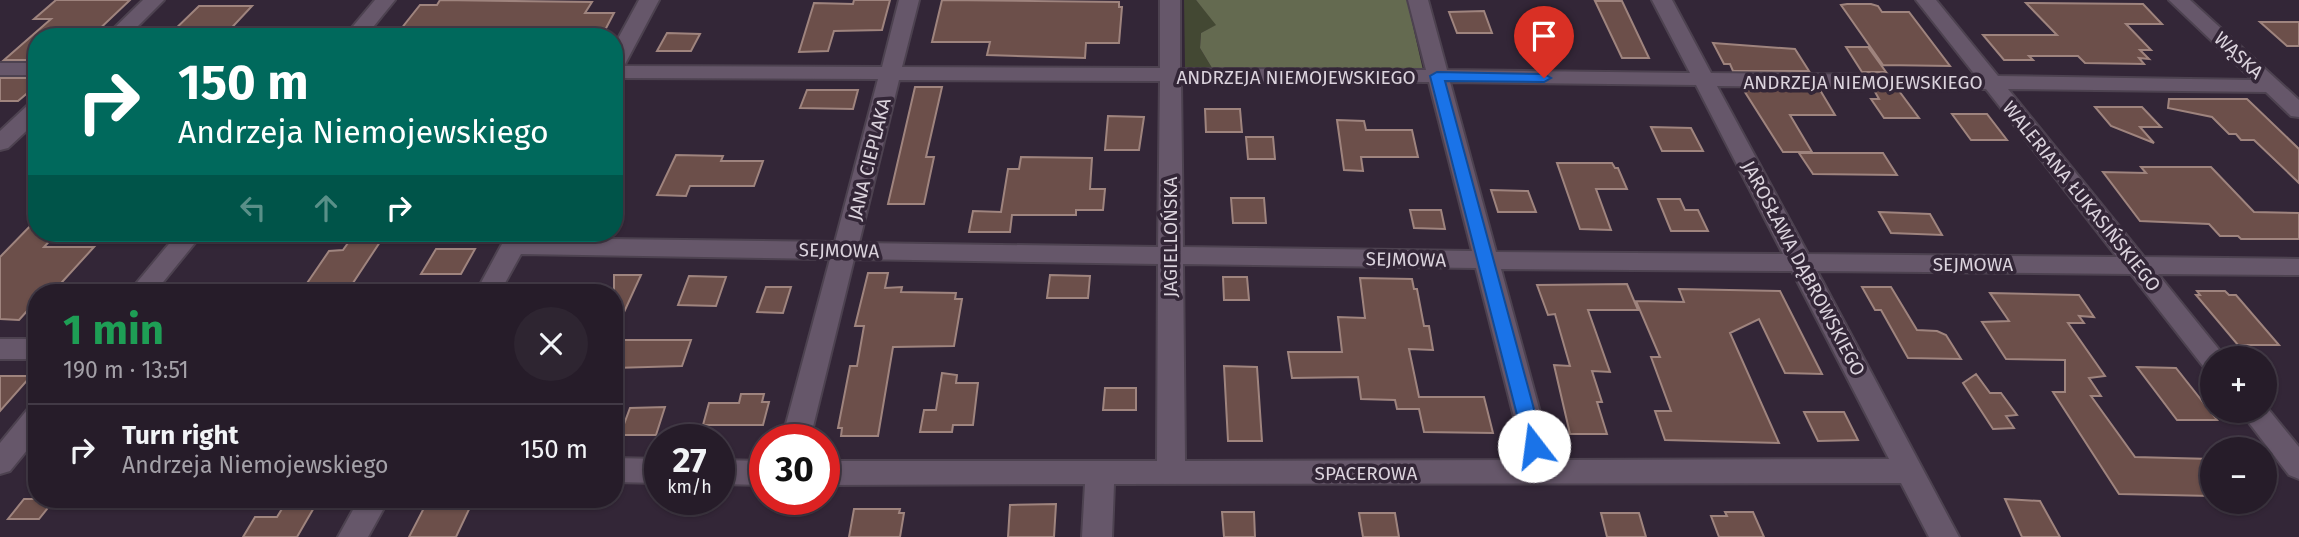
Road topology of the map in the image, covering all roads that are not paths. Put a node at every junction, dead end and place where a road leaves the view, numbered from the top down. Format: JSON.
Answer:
{"nodes":[{"id":1,"x":154,"y":0,"type":"edge"},
{"id":2,"x":385,"y":0,"type":"edge"},
{"id":3,"x":649,"y":0,"type":"edge"},
{"id":4,"x":909,"y":0,"type":"edge"},
{"id":5,"x":1170,"y":0,"type":"edge"},
{"id":6,"x":1418,"y":0,"type":"edge"},
{"id":7,"x":1662,"y":0,"type":"edge"},
{"id":8,"x":1926,"y":0,"type":"edge"},
{"id":9,"x":2179,"y":0,"type":"edge"},
{"id":10,"x":124,"y":28,"type":"edge"},
{"id":11,"x":362,"y":28,"type":"edge"},
{"id":12,"x":623,"y":48,"type":"edge"},
{"id":13,"x":0,"y":69,"type":"edge"},
{"id":14,"x":28,"y":69,"type":"edge"},
{"id":15,"x":623,"y":72,"type":"edge"},
{"id":16,"x":891,"y":72,"type":"junction"},
{"id":17,"x":1437,"y":76,"type":"junction"},
{"id":18,"x":1169,"y":77,"type":"junction"},
{"id":19,"x":1705,"y":80,"type":"junction"},
{"id":20,"x":1991,"y":83,"type":"junction"},
{"id":21,"x":2272,"y":86,"type":"junction"},
{"id":22,"x":2299,"y":111,"type":"edge"},
{"id":23,"x":28,"y":118,"type":"edge"},
{"id":24,"x":0,"y":144,"type":"edge"},
{"id":25,"x":183,"y":242,"type":"edge"},
{"id":26,"x":516,"y":242,"type":"edge"},
{"id":27,"x":583,"y":242,"type":"edge"},
{"id":28,"x":846,"y":250,"type":"junction"},
{"id":29,"x":1170,"y":255,"type":"junction"},
{"id":30,"x":1485,"y":260,"type":"junction"},
{"id":31,"x":1802,"y":263,"type":"junction"},
{"id":32,"x":2136,"y":265,"type":"junction"},
{"id":33,"x":2299,"y":267,"type":"edge"},
{"id":34,"x":148,"y":284,"type":"edge"},
{"id":35,"x":492,"y":284,"type":"edge"},
{"id":36,"x":2201,"y":346,"type":"edge"},
{"id":37,"x":0,"y":349,"type":"edge"},
{"id":38,"x":28,"y":349,"type":"edge"},
{"id":39,"x":2264,"y":423,"type":"edge"},
{"id":40,"x":800,"y":424,"type":"edge"},
{"id":41,"x":28,"y":429,"type":"edge"},
{"id":42,"x":0,"y":463,"type":"edge"},
{"id":43,"x":2299,"y":467,"type":"edge"},
{"id":44,"x":623,"y":470,"type":"edge"},
{"id":45,"x":644,"y":471,"type":"edge"},
{"id":46,"x":1909,"y":471,"type":"junction"},
{"id":47,"x":1542,"y":472,"type":"junction"},
{"id":48,"x":840,"y":473,"type":"edge"},
{"id":49,"x":1171,"y":473,"type":"junction"},
{"id":50,"x":1100,"y":474,"type":"junction"},
{"id":51,"x":369,"y":508,"type":"edge"},
{"id":52,"x":353,"y":537,"type":"edge"},
{"id":53,"x":1097,"y":537,"type":"edge"},
{"id":54,"x":1944,"y":537,"type":"edge"}],
"edges":[{"from":1,"to":10,"type":"street"},
{"from":2,"to":11,"type":"street"},
{"from":3,"to":12,"type":"street"},
{"from":4,"to":16,"type":"street","name":"JANA CIEPLAKA"},
{"from":5,"to":18,"type":"street","name":"JAGIELLOŃSKA"},
{"from":6,"to":17,"type":"street"},
{"from":7,"to":19,"type":"street","name":"JAROSŁAWA DĄBROWSKIEGO"},
{"from":8,"to":20,"type":"street","name":"WALERIANA ŁUKASIŃSKIEGO"},
{"from":9,"to":21,"type":"street","name":"WĄSKA"},
{"from":13,"to":14,"type":"street"},
{"from":15,"to":16,"type":"street","name":"ANDRZEJA NIEMOJEWSKIEGO"},
{"from":16,"to":18,"type":"street","name":"ANDRZEJA NIEMOJEWSKIEGO"},
{"from":16,"to":28,"type":"street","name":"JANA CIEPLAKA"},
{"from":17,"to":18,"type":"street","name":"ANDRZEJA NIEMOJEWSKIEGO"},
{"from":17,"to":19,"type":"street","name":"ANDRZEJA NIEMOJEWSKIEGO"},
{"from":17,"to":30,"type":"street"},
{"from":18,"to":29,"type":"street","name":"JAGIELLOŃSKA"},
{"from":19,"to":20,"type":"street","name":"ANDRZEJA NIEMOJEWSKIEGO"},
{"from":19,"to":31,"type":"street","name":"JAROSŁAWA DĄBROWSKIEGO"},
{"from":20,"to":21,"type":"street","name":"ANDRZEJA NIEMOJEWSKIEGO"},
{"from":20,"to":32,"type":"street","name":"WALERIANA ŁUKASIŃSKIEGO"},
{"from":21,"to":22,"type":"street","name":"WĄSKA"},
{"from":23,"to":24,"type":"street"},
{"from":25,"to":34,"type":"street"},
{"from":26,"to":35,"type":"street"},
{"from":27,"to":28,"type":"street","name":"SEJMOWA"},
{"from":28,"to":29,"type":"street","name":"SEJMOWA"},
{"from":28,"to":40,"type":"street","name":"JANA CIEPLAKA"},
{"from":29,"to":30,"type":"street","name":"SEJMOWA"},
{"from":29,"to":49,"type":"street","name":"JAGIELLOŃSKA"},
{"from":30,"to":31,"type":"street","name":"SEJMOWA"},
{"from":30,"to":47,"type":"street"},
{"from":31,"to":32,"type":"street","name":"SEJMOWA"},
{"from":31,"to":46,"type":"street","name":"JAROSŁAWA DĄBROWSKIEGO"},
{"from":32,"to":33,"type":"street","name":"SEJMOWA"},
{"from":32,"to":36,"type":"street","name":"WALERIANA ŁUKASIŃSKIEGO"},
{"from":37,"to":38,"type":"street"},
{"from":39,"to":43,"type":"street"},
{"from":41,"to":42,"type":"street"},
{"from":44,"to":45,"type":"street"},
{"from":46,"to":47,"type":"street","name":"SPACEROWA"},
{"from":46,"to":54,"type":"street","name":"JAROSŁAWA DĄBROWSKIEGO"},
{"from":47,"to":49,"type":"street","name":"SPACEROWA"},
{"from":48,"to":50,"type":"street","name":"SPACEROWA"},
{"from":49,"to":50,"type":"street","name":"SPACEROWA"},
{"from":50,"to":53,"type":"street"},
{"from":51,"to":52,"type":"street"}]}
